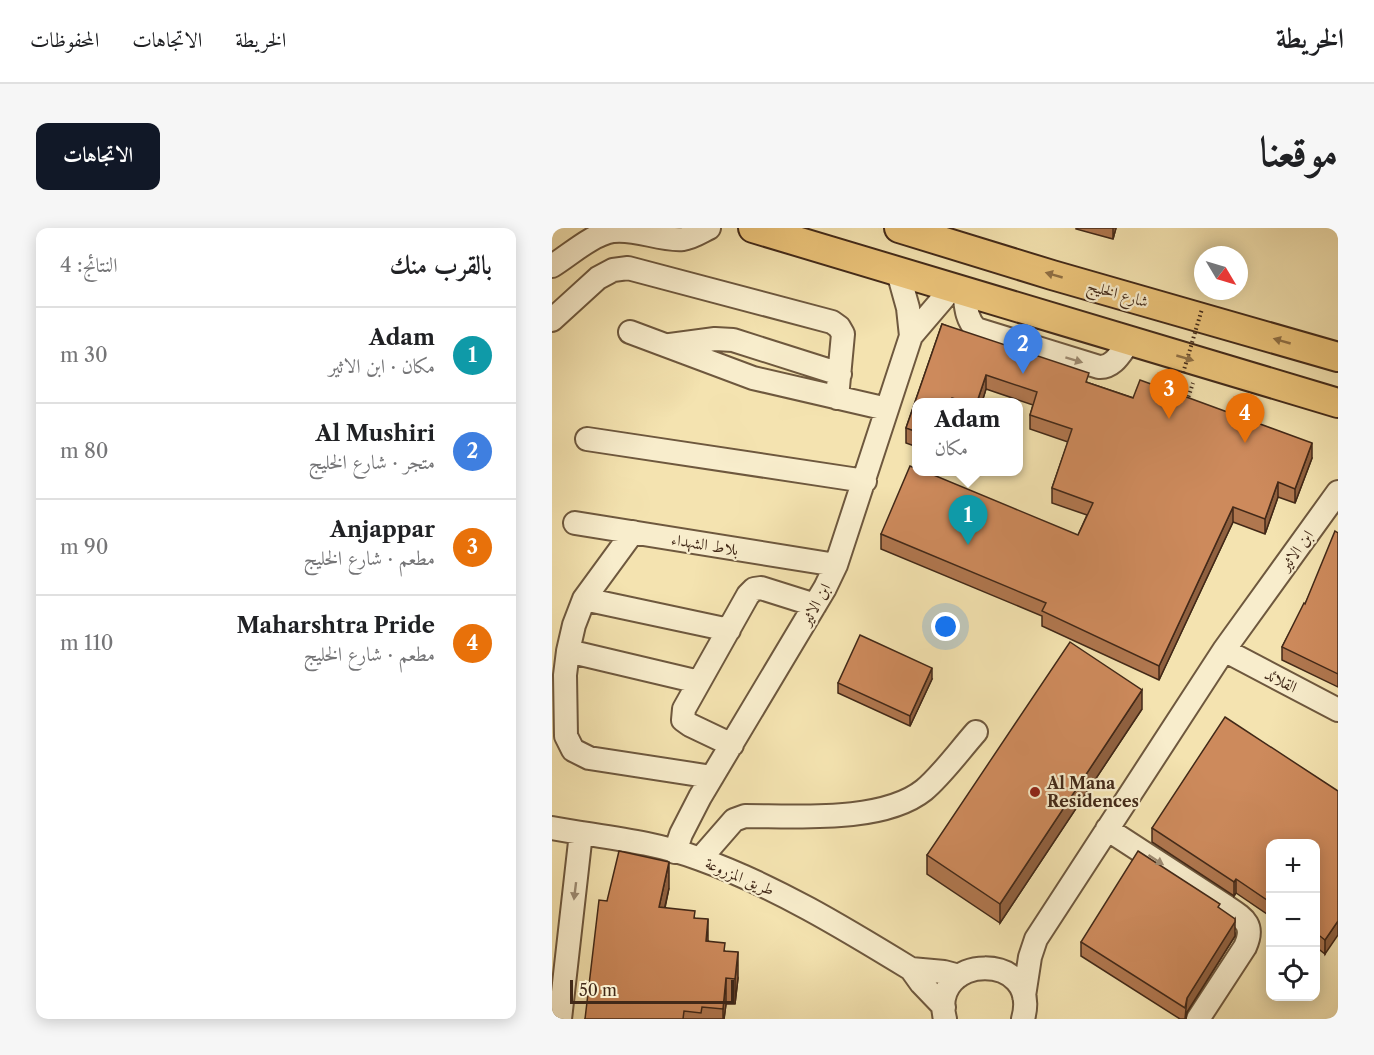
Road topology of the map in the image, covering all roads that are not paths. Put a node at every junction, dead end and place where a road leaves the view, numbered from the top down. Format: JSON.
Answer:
{"nodes":[{"id":1,"x":709,"y":228,"type":"edge"},
{"id":2,"x":753,"y":228,"type":"edge"},
{"id":3,"x":899,"y":228,"type":"edge"},
{"id":4,"x":552,"y":266,"type":"edge"},
{"id":5,"x":898,"y":272,"type":"junction"},
{"id":6,"x":958,"y":290,"type":"junction"},
{"id":7,"x":552,"y":320,"type":"edge"},
{"id":8,"x":630,"y":332,"type":"dead end"},
{"id":9,"x":911,"y":336,"type":"junction"},
{"id":10,"x":666,"y":345,"type":"junction"},
{"id":11,"x":1338,"y":357,"type":"edge"},
{"id":12,"x":840,"y":374,"type":"junction"},
{"id":13,"x":837,"y":398,"type":"junction"},
{"id":14,"x":1333,"y":405,"type":"edge"},
{"id":15,"x":887,"y":409,"type":"junction"},
{"id":16,"x":587,"y":439,"type":"dead end"},
{"id":17,"x":865,"y":481,"type":"junction"},
{"id":18,"x":1338,"y":492,"type":"edge"},
{"id":19,"x":574,"y":523,"type":"dead end"},
{"id":20,"x":633,"y":532,"type":"junction"},
{"id":21,"x":836,"y":565,"type":"junction"},
{"id":22,"x":584,"y":598,"type":"junction"},
{"id":23,"x":815,"y":605,"type":"junction"},
{"id":24,"x":729,"y":630,"type":"junction"},
{"id":25,"x":1224,"y":650,"type":"junction"},
{"id":26,"x":568,"y":651,"type":"junction"},
{"id":27,"x":699,"y":682,"type":"junction"},
{"id":28,"x":1338,"y":710,"type":"edge"},
{"id":29,"x":976,"y":732,"type":"dead end"},
{"id":30,"x":732,"y":744,"type":"junction"},
{"id":31,"x":712,"y":777,"type":"junction"},
{"id":32,"x":552,"y":828,"type":"edge"},
{"id":33,"x":1107,"y":829,"type":"junction"},
{"id":34,"x":581,"y":833,"type":"junction"},
{"id":35,"x":675,"y":852,"type":"junction"},
{"id":36,"x":700,"y":859,"type":"junction"},
{"id":37,"x":1036,"y":939,"type":"junction"},
{"id":38,"x":911,"y":969,"type":"junction"},
{"id":39,"x":1000,"y":970,"type":"junction"},
{"id":40,"x":959,"y":976,"type":"junction"},
{"id":41,"x":1027,"y":1011,"type":"edge"},
{"id":42,"x":944,"y":1013,"type":"edge"},
{"id":43,"x":560,"y":1019,"type":"edge"},
{"id":44,"x":1198,"y":1019,"type":"edge"}],
"edges":[{"from":1,"to":4,"type":"street"},
{"from":2,"to":5,"type":"main road"},
{"from":11,"to":3,"type":"main road","name":"شارع الخليج","one_way":true},
{"from":5,"to":6,"type":"main road"},
{"from":5,"to":9,"type":"street","name":"ابن الاثير"},
{"from":6,"to":9,"type":"street","name":"ابن الاثير"},
{"from":6,"to":14,"type":"main road","one_way":true},
{"from":7,"to":12,"type":"street"},
{"from":8,"to":10,"type":"street"},
{"from":9,"to":15,"type":"street","name":"ابن الاثير"},
{"from":10,"to":12,"type":"street"},
{"from":10,"to":13,"type":"street"},
{"from":12,"to":13,"type":"street"},
{"from":13,"to":15,"type":"street"},
{"from":15,"to":17,"type":"street","name":"ابن الاثير"},
{"from":16,"to":17,"type":"street"},
{"from":17,"to":21,"type":"street","name":"ابن الاثير"},
{"from":18,"to":25,"type":"street","name":"ابن الاثير"},
{"from":19,"to":20,"type":"street","name":"بلاط الشهداء"},
{"from":20,"to":21,"type":"street","name":"بلاط الشهداء"},
{"from":20,"to":22,"type":"street"},
{"from":21,"to":23,"type":"street","name":"ابن الاثير"},
{"from":22,"to":24,"type":"street"},
{"from":22,"to":26,"type":"street"},
{"from":23,"to":24,"type":"street"},
{"from":23,"to":30,"type":"street","name":"ابن الاثير"},
{"from":24,"to":27,"type":"street"},
{"from":25,"to":28,"type":"street","name":"القلائد"},
{"from":25,"to":33,"type":"street","name":"ابن الاثير"},
{"from":26,"to":27,"type":"street"},
{"from":26,"to":31,"type":"street"},
{"from":27,"to":30,"type":"street"},
{"from":29,"to":36,"type":"street"},
{"from":30,"to":31,"type":"street","name":"ابن الاثير"},
{"from":31,"to":35,"type":"street","name":"ابن الاثير"},
{"from":32,"to":34,"type":"street","name":"طريق المزروعة"},
{"from":33,"to":37,"type":"street","name":"ابن الاثير"},
{"from":33,"to":44,"type":"street","one_way":true},
{"from":34,"to":35,"type":"street","name":"طريق المزروعة"},
{"from":34,"to":43,"type":"street","one_way":true},
{"from":35,"to":36,"type":"street","name":"طريق المزروعة"},
{"from":36,"to":38,"type":"street","name":"طريق المزروعة"},
{"from":37,"to":39,"type":"street","name":"ابن الاثير"},
{"from":37,"to":41,"type":"street","name":"ابن الاثير"},
{"from":38,"to":40,"type":"street","name":"طريق المزروعة"},
{"from":38,"to":42,"type":"street","name":"طريق المزروعة"},
{"from":39,"to":40,"type":"street"},
{"from":39,"to":41,"type":"street"},
{"from":40,"to":42,"type":"street"}]}
